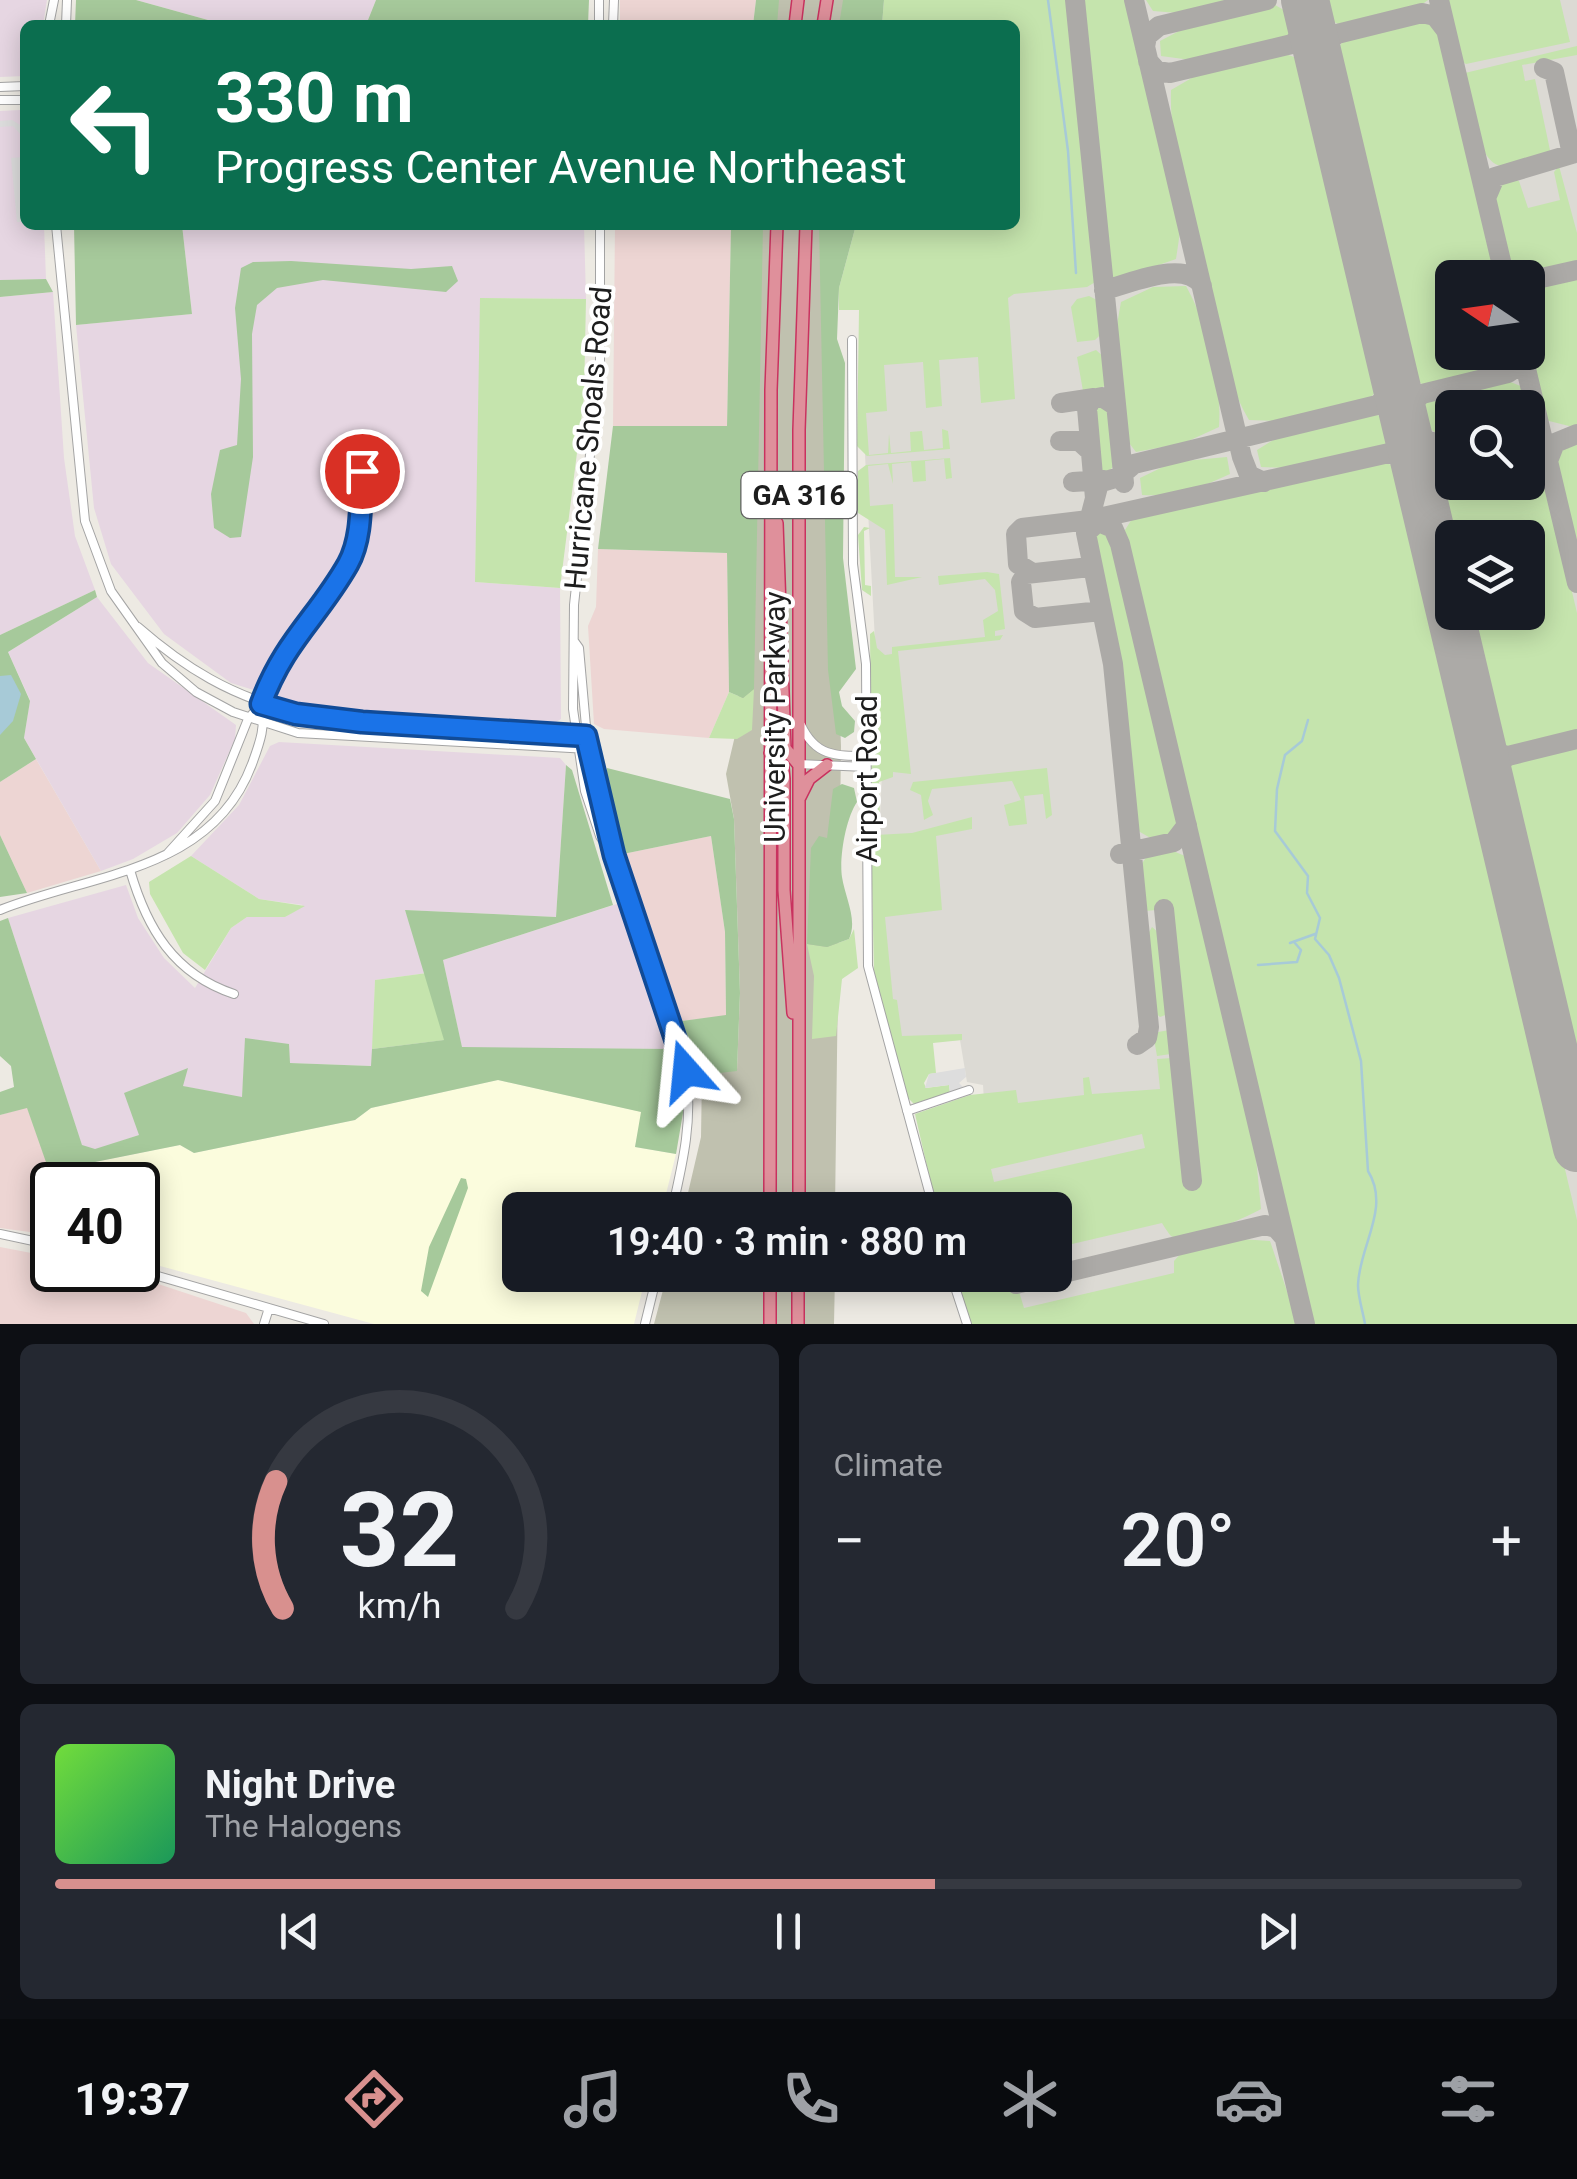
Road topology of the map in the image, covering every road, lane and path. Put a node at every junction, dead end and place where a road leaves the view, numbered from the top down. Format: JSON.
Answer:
{"nodes":[{"id":1,"x":59,"y":230,"type":"edge"},
{"id":2,"x":602,"y":230,"type":"edge"},
{"id":3,"x":778,"y":230,"type":"edge"},
{"id":4,"x":806,"y":230,"type":"edge"},
{"id":5,"x":852,"y":340,"type":"dead end"},
{"id":6,"x":364,"y":440,"type":"dead end"},
{"id":7,"x":770,"y":470,"type":"junction"},
{"id":8,"x":131,"y":621,"type":"junction"},
{"id":9,"x":574,"y":641,"type":"junction"},
{"id":10,"x":261,"y":704,"type":"junction"},
{"id":11,"x":573,"y":709,"type":"junction"},
{"id":12,"x":248,"y":719,"type":"junction"},
{"id":13,"x":798,"y":720,"type":"junction"},
{"id":14,"x":266,"y":725,"type":"junction"},
{"id":15,"x":554,"y":735,"type":"junction"},
{"id":16,"x":582,"y":737,"type":"junction"},
{"id":17,"x":558,"y":747,"type":"junction"},
{"id":18,"x":584,"y":748,"type":"junction"},
{"id":19,"x":770,"y":753,"type":"junction"},
{"id":20,"x":866,"y":756,"type":"junction"},
{"id":21,"x":798,"y":764,"type":"junction"},
{"id":22,"x":582,"y":765,"type":"junction"},
{"id":23,"x":827,"y":765,"type":"junction"},
{"id":24,"x":844,"y":766,"type":"junction"},
{"id":25,"x":866,"y":767,"type":"junction"},
{"id":26,"x":866,"y":786,"type":"junction"},
{"id":27,"x":798,"y":801,"type":"junction"},
{"id":28,"x":168,"y":854,"type":"junction"},
{"id":29,"x":614,"y":855,"type":"junction"},
{"id":30,"x":130,"y":870,"type":"junction"},
{"id":31,"x":0,"y":910,"type":"edge"},
{"id":32,"x":234,"y":994,"type":"dead end"},
{"id":33,"x":798,"y":1044,"type":"junction"},
{"id":34,"x":969,"y":1090,"type":"dead end"},
{"id":35,"x":906,"y":1111,"type":"junction"},
{"id":36,"x":676,"y":1192,"type":"edge"},
{"id":37,"x":770,"y":1192,"type":"edge"},
{"id":38,"x":798,"y":1192,"type":"edge"},
{"id":39,"x":929,"y":1192,"type":"edge"},
{"id":40,"x":0,"y":1234,"type":"edge"},
{"id":41,"x":30,"y":1240,"type":"edge"},
{"id":42,"x":160,"y":1276,"type":"edge"},
{"id":43,"x":653,"y":1292,"type":"edge"},
{"id":44,"x":770,"y":1292,"type":"edge"},
{"id":45,"x":798,"y":1292,"type":"edge"},
{"id":46,"x":957,"y":1292,"type":"edge"},
{"id":47,"x":269,"y":1308,"type":"junction"},
{"id":48,"x":264,"y":1324,"type":"edge"},
{"id":49,"x":324,"y":1324,"type":"edge"},
{"id":50,"x":645,"y":1324,"type":"edge"},
{"id":51,"x":770,"y":1324,"type":"edge"},
{"id":52,"x":798,"y":1324,"type":"edge"},
{"id":53,"x":967,"y":1324,"type":"edge"}],
"edges":[{"from":1,"to":8,"type":"street"},
{"from":2,"to":9,"type":"street","name":"Hurricane Shoals Road"},
{"from":3,"to":7,"type":"highway","name":"University Parkway","number":"GA 316"},
{"from":4,"to":13,"type":"highway","name":"University Parkway","number":"GA 316"},
{"from":5,"to":20,"type":"street","name":"Airport Road"},
{"from":6,"to":10,"type":"street"},
{"from":7,"to":19,"type":"highway","name":"University Parkway","number":"GA 316"},
{"from":7,"to":21,"type":"highway"},
{"from":8,"to":10,"type":"street"},
{"from":8,"to":12,"type":"street"},
{"from":9,"to":11,"type":"street","name":"Hurricane Shoals Road"},
{"from":9,"to":16,"type":"street","name":"Hurricane Shoals Road"},
{"from":10,"to":12,"type":"street"},
{"from":10,"to":14,"type":"street"},
{"from":10,"to":15,"type":"street"},
{"from":11,"to":15,"type":"street"},
{"from":11,"to":16,"type":"street","name":"Hurricane Shoals Road"},
{"from":12,"to":14,"type":"street"},
{"from":12,"to":28,"type":"street"},
{"from":13,"to":20,"type":"street"},
{"from":13,"to":21,"type":"highway","name":"University Parkway","number":"GA 316"},
{"from":14,"to":17,"type":"street"},
{"from":14,"to":28,"type":"street"},
{"from":15,"to":16,"type":"street"},
{"from":16,"to":18,"type":"street","name":"Hurricane Shoals Road"},
{"from":17,"to":18,"type":"street"},
{"from":17,"to":22,"type":"street"},
{"from":18,"to":22,"type":"street","name":"Hurricane Shoals Road"},
{"from":18,"to":29,"type":"street","name":"Hurricane Shoals Road"},
{"from":19,"to":33,"type":"highway"},
{"from":19,"to":37,"type":"highway","name":"University Parkway","number":"GA 316"},
{"from":20,"to":25,"type":"street","name":"Airport Road"},
{"from":21,"to":23,"type":"street"},
{"from":21,"to":27,"type":"highway","name":"University Parkway","number":"GA 316"},
{"from":22,"to":29,"type":"street","name":"Hurricane Shoals Road"},
{"from":23,"to":24,"type":"street"},
{"from":23,"to":27,"type":"highway"},
{"from":24,"to":25,"type":"street"},
{"from":24,"to":26,"type":"street"},
{"from":25,"to":26,"type":"street","name":"Airport Road"},
{"from":26,"to":35,"type":"street","name":"Airport Road"},
{"from":27,"to":33,"type":"highway","name":"University Parkway","number":"GA 316"},
{"from":28,"to":30,"type":"street"},
{"from":29,"to":36,"type":"street","name":"Hurricane Shoals Road"},
{"from":30,"to":31,"type":"street"},
{"from":30,"to":32,"type":"street"},
{"from":33,"to":38,"type":"highway","name":"University Parkway","number":"GA 316"},
{"from":34,"to":35,"type":"street"},
{"from":35,"to":39,"type":"street","name":"Airport Road"},
{"from":40,"to":41,"type":"street"},
{"from":42,"to":47,"type":"street"},
{"from":43,"to":50,"type":"street"},
{"from":44,"to":51,"type":"highway"},
{"from":45,"to":52,"type":"highway"},
{"from":46,"to":53,"type":"street"},
{"from":47,"to":48,"type":"street"},
{"from":47,"to":49,"type":"street"}]}
